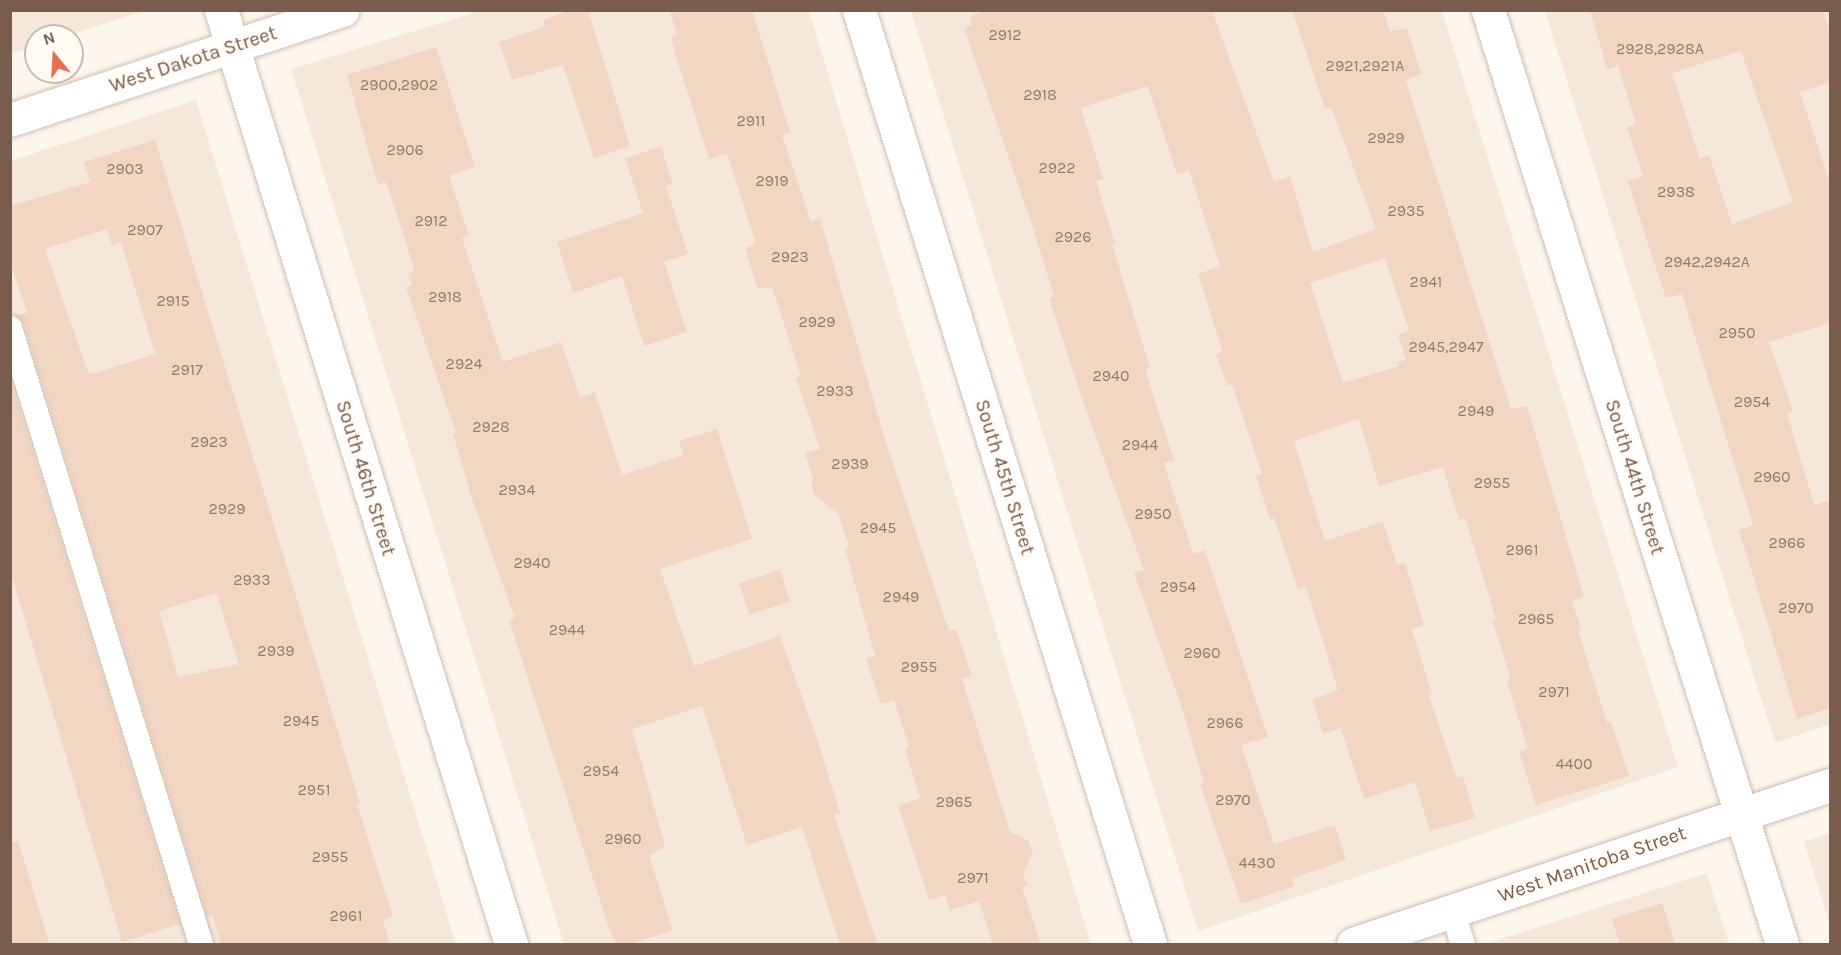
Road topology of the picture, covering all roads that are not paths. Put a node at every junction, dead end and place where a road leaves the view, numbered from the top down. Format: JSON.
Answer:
{"nodes":[{"id":1,"x":221,"y":10,"type":"edge"},
{"id":2,"x":342,"y":10,"type":"edge"},
{"id":3,"x":859,"y":10,"type":"edge"},
{"id":4,"x":1488,"y":10,"type":"edge"},
{"id":5,"x":231,"y":45,"type":"junction"},
{"id":6,"x":10,"y":120,"type":"edge"},
{"id":7,"x":10,"y":327,"type":"edge"},
{"id":8,"x":1830,"y":785,"type":"edge"},
{"id":9,"x":1741,"y":813,"type":"junction"},
{"id":10,"x":1453,"y":912,"type":"junction"},
{"id":11,"x":201,"y":945,"type":"edge"},
{"id":12,"x":512,"y":945,"type":"edge"},
{"id":13,"x":1150,"y":945,"type":"edge"},
{"id":14,"x":1353,"y":945,"type":"edge"},
{"id":15,"x":1463,"y":945,"type":"edge"},
{"id":16,"x":1782,"y":945,"type":"edge"}],
"edges":[{"from":1,"to":5,"type":"street","name":"South 46th Street"},
{"from":2,"to":5,"type":"street","name":"West Dakota Street"},
{"from":3,"to":13,"type":"street","name":"South 45th Street"},
{"from":4,"to":9,"type":"street","name":"South 44th Street"},
{"from":5,"to":6,"type":"street","name":"West Dakota Street"},
{"from":5,"to":12,"type":"street","name":"South 46th Street"},
{"from":7,"to":11,"type":"lane"},
{"from":8,"to":9,"type":"street","name":"West Manitoba Street"},
{"from":9,"to":10,"type":"street","name":"West Manitoba Street"},
{"from":9,"to":16,"type":"street","name":"South 44th Street"},
{"from":10,"to":14,"type":"street","name":"West Manitoba Street"},
{"from":10,"to":15,"type":"lane"}]}
